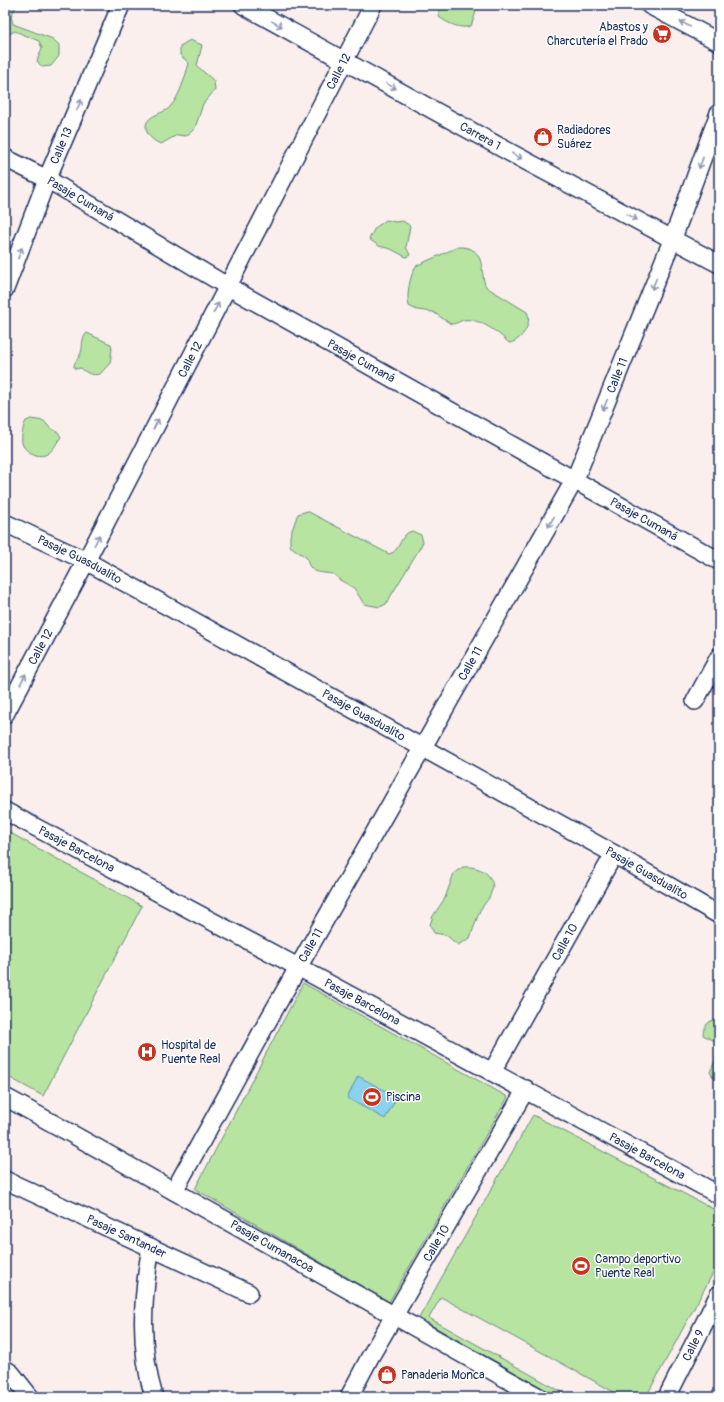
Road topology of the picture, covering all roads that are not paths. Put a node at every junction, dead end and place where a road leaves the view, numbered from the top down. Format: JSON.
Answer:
{"nodes":[{"id":1,"x":121,"y":5,"type":"edge"},
{"id":2,"x":243,"y":5,"type":"edge"},
{"id":3,"x":373,"y":5,"type":"edge"},
{"id":4,"x":649,"y":5,"type":"edge"},
{"id":5,"x":719,"y":42,"type":"edge"},
{"id":6,"x":345,"y":61,"type":"junction"},
{"id":7,"x":719,"y":113,"type":"edge"},
{"id":8,"x":5,"y":158,"type":"edge"},
{"id":9,"x":47,"y":180,"type":"junction"},
{"id":10,"x":673,"y":238,"type":"junction"},
{"id":11,"x":719,"y":264,"type":"edge"},
{"id":12,"x":227,"y":286,"type":"junction"},
{"id":13,"x":5,"y":289,"type":"edge"},
{"id":14,"x":575,"y":479,"type":"junction"},
{"id":15,"x":5,"y":523,"type":"edge"},
{"id":16,"x":86,"y":561,"type":"junction"},
{"id":17,"x":719,"y":561,"type":"edge"},
{"id":18,"x":719,"y":657,"type":"edge"},
{"id":19,"x":695,"y":701,"type":"dead end"},
{"id":20,"x":5,"y":714,"type":"edge"},
{"id":21,"x":423,"y":749,"type":"junction"},
{"id":22,"x":5,"y":811,"type":"edge"},
{"id":23,"x":614,"y":854,"type":"junction"},
{"id":24,"x":719,"y":915,"type":"edge"},
{"id":25,"x":298,"y":967,"type":"junction"},
{"id":26,"x":492,"y":1072,"type":"junction"},
{"id":27,"x":526,"y":1089,"type":"junction"},
{"id":28,"x":5,"y":1097,"type":"edge"},
{"id":29,"x":5,"y":1180,"type":"edge"},
{"id":30,"x":174,"y":1191,"type":"junction"},
{"id":31,"x":719,"y":1195,"type":"edge"},
{"id":32,"x":151,"y":1247,"type":"junction"},
{"id":33,"x":249,"y":1293,"type":"dead end"},
{"id":34,"x":719,"y":1294,"type":"edge"},
{"id":35,"x":394,"y":1316,"type":"junction"},
{"id":36,"x":5,"y":1369,"type":"edge"},
{"id":37,"x":30,"y":1397,"type":"edge"},
{"id":38,"x":154,"y":1397,"type":"edge"},
{"id":39,"x":349,"y":1397,"type":"edge"},
{"id":40,"x":539,"y":1397,"type":"edge"},
{"id":41,"x":667,"y":1397,"type":"edge"}],
"edges":[{"from":9,"to":1,"type":"street","name":"Calle 13","one_way":true},
{"from":2,"to":6,"type":"street","name":"Carrera 1","one_way":true},
{"from":3,"to":6,"type":"street","name":"Calle 12"},
{"from":5,"to":4,"type":"street","one_way":true},
{"from":6,"to":10,"type":"street","name":"Carrera 1","one_way":true},
{"from":6,"to":12,"type":"street","name":"Calle 12"},
{"from":7,"to":10,"type":"street","name":"Calle 11","one_way":true},
{"from":8,"to":9,"type":"street","name":"Pasaje Cumaná"},
{"from":9,"to":12,"type":"street","name":"Pasaje Cumaná"},
{"from":13,"to":9,"type":"street","name":"Calle 13","one_way":true},
{"from":10,"to":11,"type":"street","name":"Carrera 1"},
{"from":10,"to":14,"type":"street","name":"Calle 11","one_way":true},
{"from":12,"to":14,"type":"street","name":"Pasaje Cumaná"},
{"from":16,"to":12,"type":"street","name":"Calle 12","one_way":true},
{"from":14,"to":17,"type":"street","name":"Pasaje Cumaná"},
{"from":14,"to":21,"type":"street","name":"Calle 11","one_way":true},
{"from":15,"to":16,"type":"street","name":"Pasaje Guasdualito"},
{"from":20,"to":16,"type":"street","name":"Calle 12","one_way":true},
{"from":16,"to":21,"type":"street","name":"Pasaje Guasdualito"},
{"from":18,"to":19,"type":"street"},
{"from":21,"to":23,"type":"street","name":"Pasaje Guasdualito"},
{"from":21,"to":25,"type":"street","name":"Calle 11"},
{"from":22,"to":25,"type":"street","name":"Pasaje Barcelona"},
{"from":23,"to":24,"type":"street","name":"Pasaje Guasdualito"},
{"from":23,"to":26,"type":"street","name":"Calle 10"},
{"from":25,"to":26,"type":"street","name":"Pasaje Barcelona"},
{"from":25,"to":30,"type":"street","name":"Calle 11"},
{"from":26,"to":27,"type":"street","name":"Pasaje Barcelona"},
{"from":27,"to":31,"type":"street","name":"Pasaje Barcelona"},
{"from":27,"to":35,"type":"street","name":"Calle 10"},
{"from":28,"to":30,"type":"street","name":"Pasaje Cumanacoa"},
{"from":29,"to":32,"type":"street","name":"Pasaje Santander"},
{"from":30,"to":35,"type":"street","name":"Pasaje Cumanacoa"},
{"from":32,"to":33,"type":"street","name":"Pasaje Santander"},
{"from":32,"to":38,"type":"street"},
{"from":34,"to":41,"type":"street","name":"Calle 9"},
{"from":35,"to":39,"type":"street","name":"Calle 10"},
{"from":35,"to":40,"type":"street","name":"Pasaje Cumanacoa"},
{"from":36,"to":37,"type":"street"}]}
